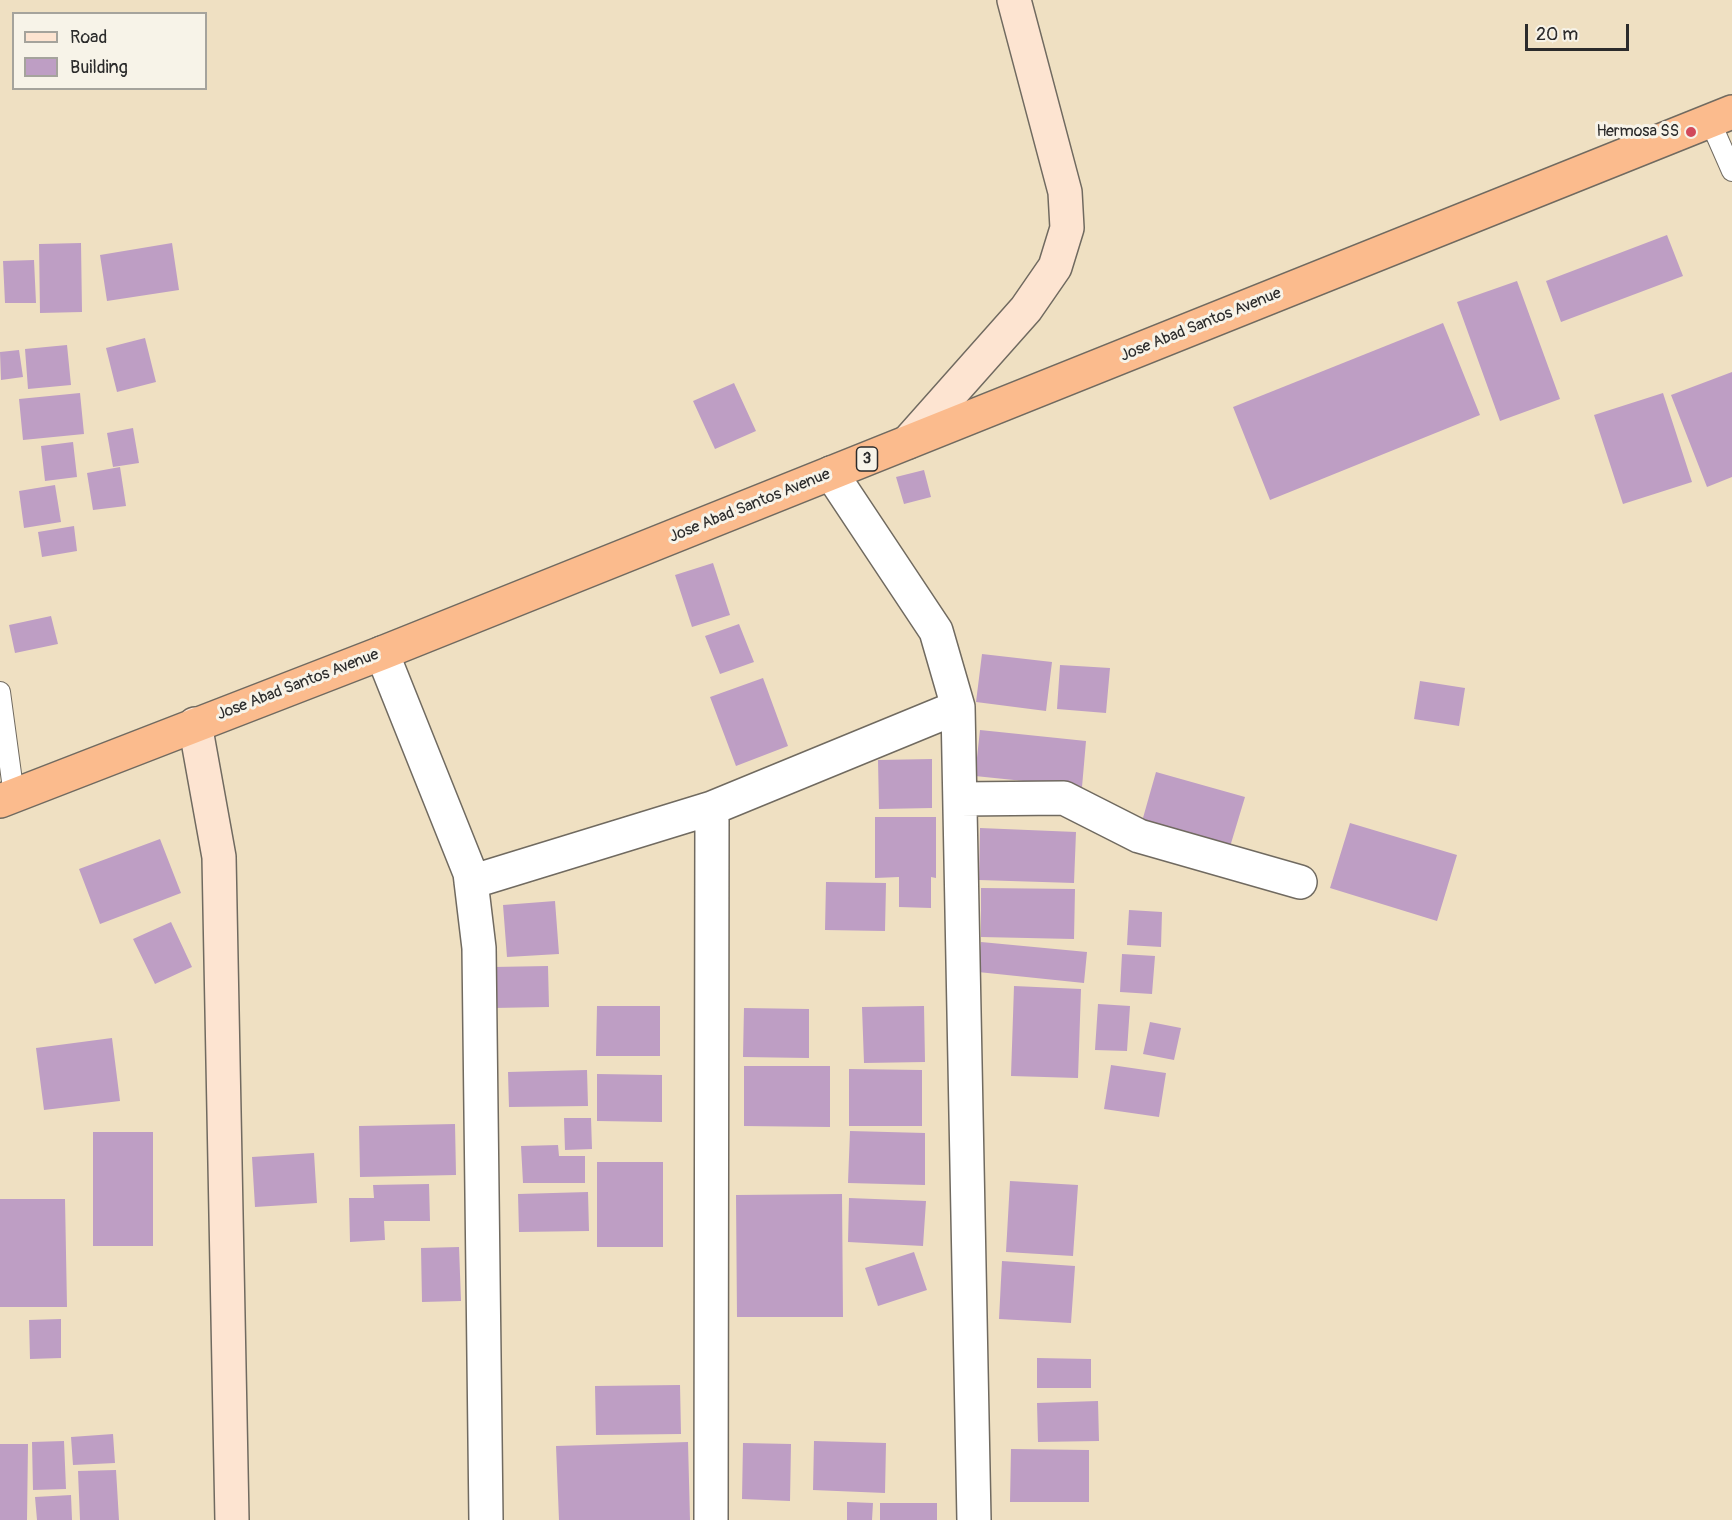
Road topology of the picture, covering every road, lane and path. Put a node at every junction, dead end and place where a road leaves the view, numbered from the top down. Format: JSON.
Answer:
{"nodes":[{"id":1,"x":1014,"y":0,"type":"edge"},
{"id":2,"x":1721,"y":117,"type":"edge"},
{"id":3,"x":1732,"y":171,"type":"edge"},
{"id":4,"x":908,"y":442,"type":"junction"},
{"id":5,"x":831,"y":473,"type":"junction"},
{"id":6,"x":382,"y":653,"type":"junction"},
{"id":7,"x":0,"y":692,"type":"edge"},
{"id":8,"x":958,"y":707,"type":"junction"},
{"id":9,"x":195,"y":724,"type":"junction"},
{"id":10,"x":7,"y":798,"type":"edge"},
{"id":11,"x":960,"y":799,"type":"junction"},
{"id":12,"x":712,"y":808,"type":"junction"},
{"id":13,"x":471,"y":882,"type":"junction"},
{"id":14,"x":1300,"y":882,"type":"dead end"},
{"id":15,"x":232,"y":1520,"type":"edge"},
{"id":16,"x":486,"y":1520,"type":"edge"},
{"id":17,"x":711,"y":1520,"type":"edge"},
{"id":18,"x":974,"y":1520,"type":"edge"}],
"edges":[{"from":1,"to":4,"type":"street"},
{"from":2,"to":3,"type":"lane"},
{"from":2,"to":4,"type":"highway","name":"Jose Abad Santos Avenue","number":"3"},
{"from":4,"to":5,"type":"highway","name":"Jose Abad Santos Avenue","number":"3"},
{"from":5,"to":6,"type":"highway","name":"Jose Abad Santos Avenue","number":"3"},
{"from":5,"to":8,"type":"street"},
{"from":6,"to":9,"type":"highway","name":"Jose Abad Santos Avenue","number":"3"},
{"from":6,"to":13,"type":"street"},
{"from":7,"to":10,"type":"lane"},
{"from":8,"to":11,"type":"street"},
{"from":8,"to":12,"type":"street"},
{"from":9,"to":10,"type":"highway","name":"Jose Abad Santos Avenue","number":"3"},
{"from":9,"to":15,"type":"street"},
{"from":11,"to":14,"type":"street"},
{"from":11,"to":18,"type":"street"},
{"from":12,"to":13,"type":"street"},
{"from":12,"to":17,"type":"street"},
{"from":13,"to":16,"type":"street"}]}
